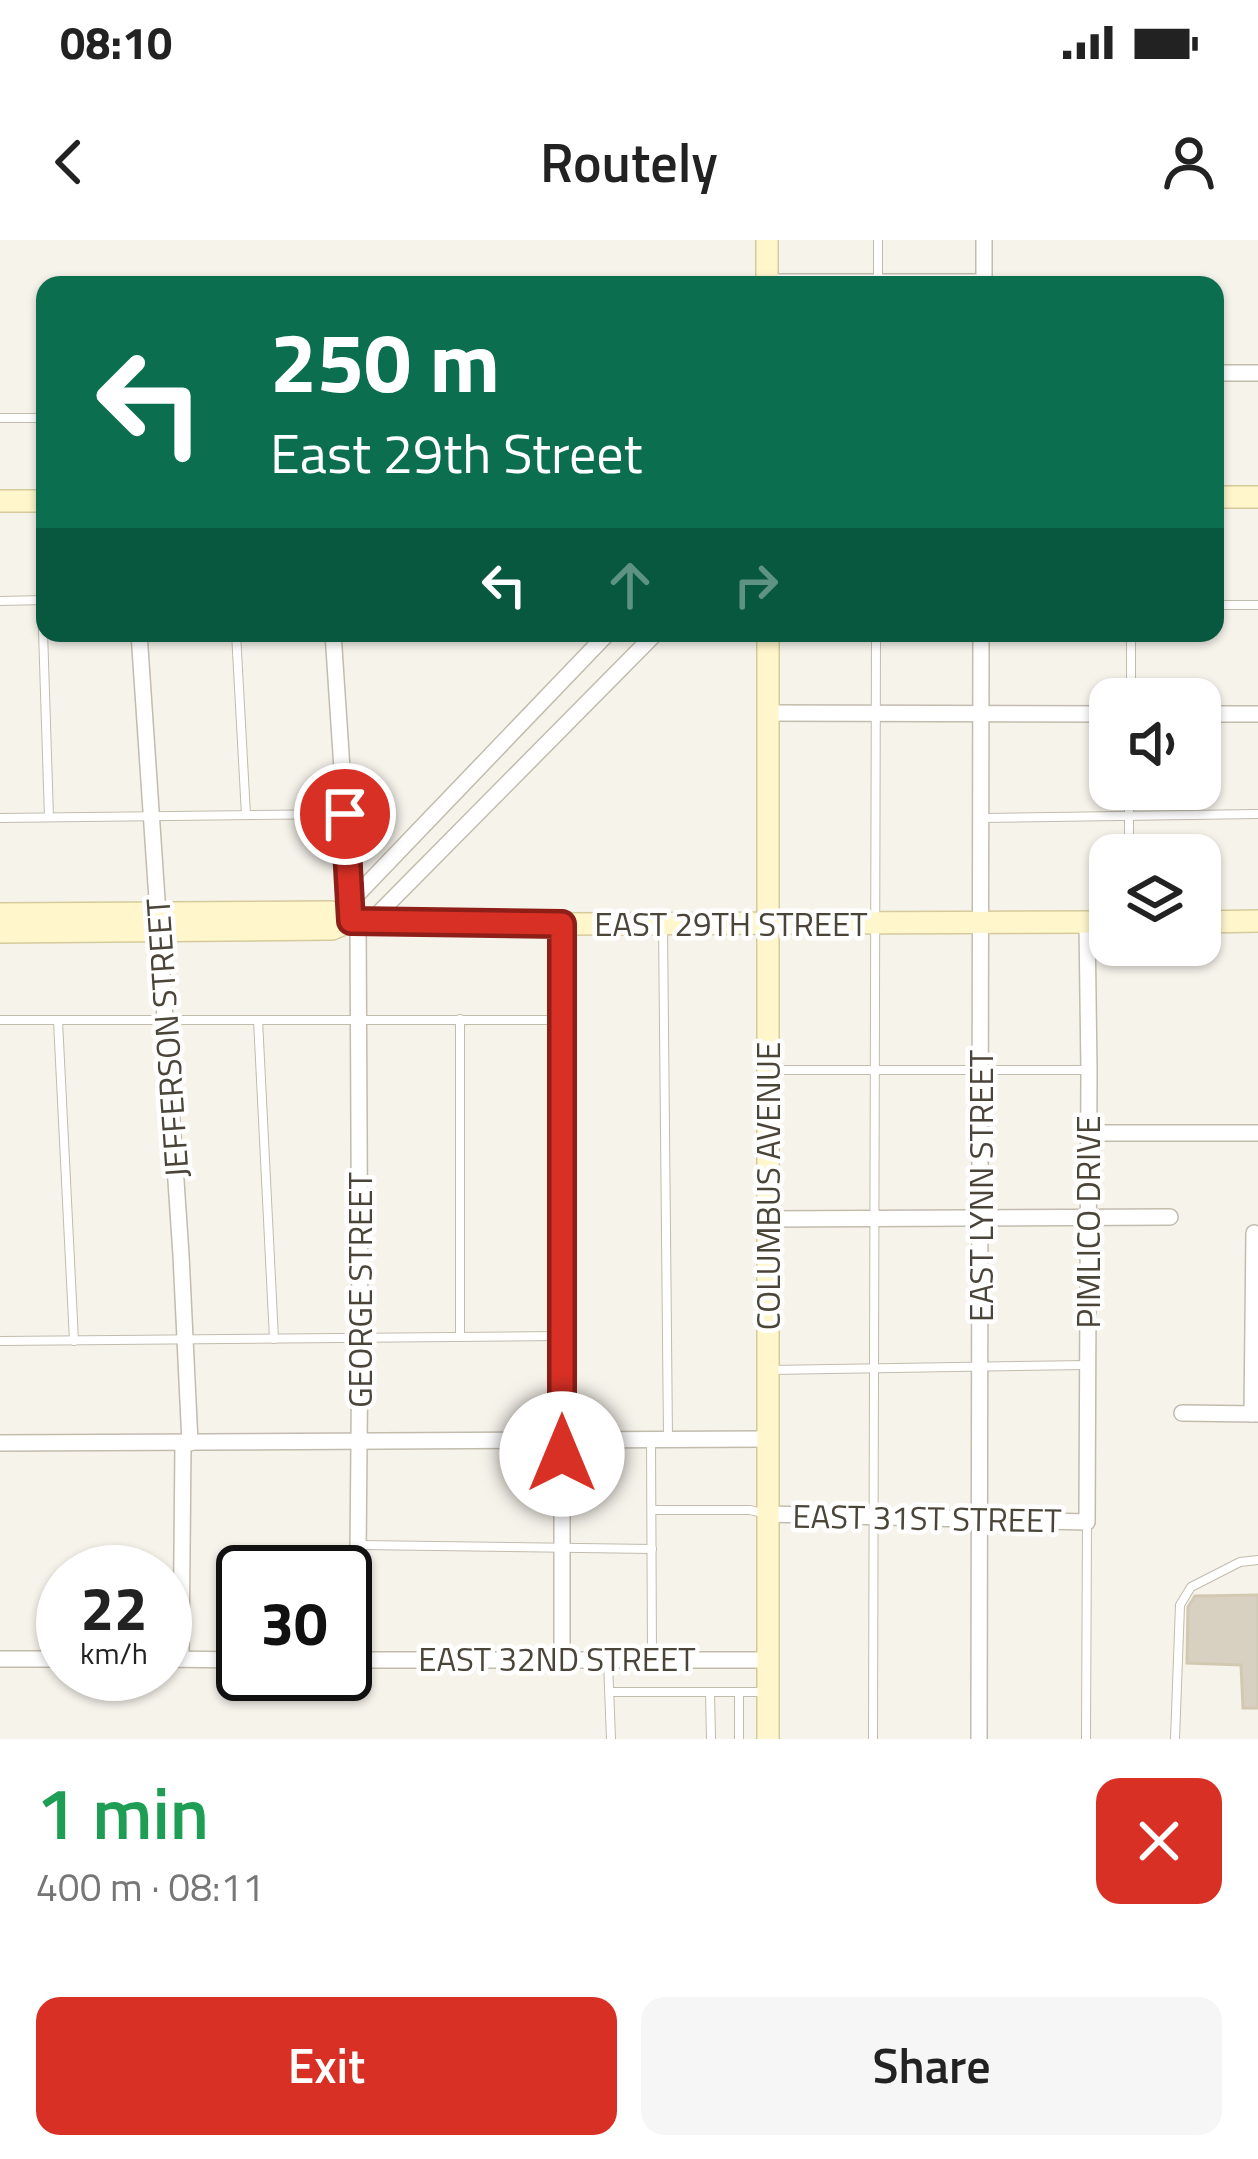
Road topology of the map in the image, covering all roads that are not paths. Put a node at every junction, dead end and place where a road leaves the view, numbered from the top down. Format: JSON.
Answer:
{"nodes":[{"id":1,"x":767,"y":240,"type":"edge"},
{"id":2,"x":878,"y":240,"type":"edge"},
{"id":3,"x":984,"y":240,"type":"edge"},
{"id":4,"x":767,"y":276,"type":"edge"},
{"id":5,"x":878,"y":276,"type":"edge"},
{"id":6,"x":984,"y":276,"type":"edge"},
{"id":7,"x":1224,"y":373,"type":"edge"},
{"id":8,"x":1258,"y":374,"type":"edge"},
{"id":9,"x":0,"y":418,"type":"edge"},
{"id":10,"x":36,"y":418,"type":"edge"},
{"id":11,"x":1224,"y":497,"type":"edge"},
{"id":12,"x":1258,"y":497,"type":"edge"},
{"id":13,"x":0,"y":501,"type":"edge"},
{"id":14,"x":36,"y":501,"type":"edge"},
{"id":15,"x":36,"y":600,"type":"edge"},
{"id":16,"x":0,"y":601,"type":"edge"},
{"id":17,"x":1258,"y":604,"type":"edge"},
{"id":18,"x":1224,"y":605,"type":"edge"},
{"id":19,"x":45,"y":642,"type":"edge"},
{"id":20,"x":140,"y":642,"type":"edge"},
{"id":21,"x":236,"y":642,"type":"edge"},
{"id":22,"x":334,"y":642,"type":"edge"},
{"id":23,"x":600,"y":642,"type":"edge"},
{"id":24,"x":647,"y":642,"type":"edge"},
{"id":25,"x":767,"y":642,"type":"edge"},
{"id":26,"x":876,"y":642,"type":"edge"},
{"id":27,"x":981,"y":642,"type":"edge"},
{"id":28,"x":1131,"y":642,"type":"edge"},
{"id":29,"x":1131,"y":678,"type":"edge"},
{"id":30,"x":768,"y":713,"type":"junction"},
{"id":31,"x":876,"y":713,"type":"junction"},
{"id":32,"x":981,"y":713,"type":"junction"},
{"id":33,"x":1089,"y":714,"type":"edge"},
{"id":34,"x":1221,"y":714,"type":"edge"},
{"id":35,"x":1258,"y":714,"type":"edge"},
{"id":36,"x":1129,"y":810,"type":"edge"},
{"id":37,"x":345,"y":814,"type":"junction"},
{"id":38,"x":1258,"y":814,"type":"edge"},
{"id":39,"x":246,"y":815,"type":"junction"},
{"id":40,"x":152,"y":816,"type":"junction"},
{"id":41,"x":1129,"y":816,"type":"junction"},
{"id":42,"x":0,"y":818,"type":"edge"},
{"id":43,"x":49,"y":818,"type":"junction"},
{"id":44,"x":981,"y":818,"type":"junction"},
{"id":45,"x":1129,"y":834,"type":"edge"},
{"id":46,"x":0,"y":914,"type":"edge"},
{"id":47,"x":358,"y":916,"type":"junction"},
{"id":48,"x":159,"y":921,"type":"junction"},
{"id":49,"x":1258,"y":921,"type":"edge"},
{"id":50,"x":1221,"y":922,"type":"edge"},
{"id":51,"x":768,"y":923,"type":"junction"},
{"id":52,"x":877,"y":923,"type":"junction"},
{"id":53,"x":982,"y":923,"type":"junction"},
{"id":54,"x":1089,"y":923,"type":"edge"},
{"id":55,"x":562,"y":924,"type":"junction"},
{"id":56,"x":662,"y":924,"type":"junction"},
{"id":57,"x":0,"y":932,"type":"edge"},
{"id":58,"x":1096,"y":966,"type":"edge"},
{"id":59,"x":358,"y":1019,"type":"junction"},
{"id":60,"x":460,"y":1019,"type":"junction"},
{"id":61,"x":0,"y":1020,"type":"edge"},
{"id":62,"x":259,"y":1020,"type":"junction"},
{"id":63,"x":562,"y":1020,"type":"junction"},
{"id":64,"x":58,"y":1021,"type":"junction"},
{"id":65,"x":166,"y":1022,"type":"junction"},
{"id":66,"x":768,"y":1070,"type":"junction"},
{"id":67,"x":875,"y":1070,"type":"junction"},
{"id":68,"x":982,"y":1070,"type":"junction"},
{"id":69,"x":1089,"y":1070,"type":"junction"},
{"id":70,"x":1089,"y":1133,"type":"junction"},
{"id":71,"x":1258,"y":1133,"type":"edge"},
{"id":72,"x":1170,"y":1217,"type":"dead end"},
{"id":73,"x":981,"y":1218,"type":"junction"},
{"id":74,"x":1088,"y":1218,"type":"junction"},
{"id":75,"x":768,"y":1219,"type":"junction"},
{"id":76,"x":874,"y":1219,"type":"junction"},
{"id":77,"x":1254,"y":1233,"type":"dead end"},
{"id":78,"x":562,"y":1336,"type":"junction"},
{"id":79,"x":460,"y":1337,"type":"junction"},
{"id":80,"x":361,"y":1338,"type":"junction"},
{"id":81,"x":274,"y":1339,"type":"junction"},
{"id":82,"x":185,"y":1340,"type":"junction"},
{"id":83,"x":0,"y":1341,"type":"edge"},
{"id":84,"x":74,"y":1341,"type":"junction"},
{"id":85,"x":1087,"y":1366,"type":"junction"},
{"id":86,"x":874,"y":1367,"type":"junction"},
{"id":87,"x":980,"y":1367,"type":"junction"},
{"id":88,"x":767,"y":1370,"type":"junction"},
{"id":89,"x":1181,"y":1413,"type":"dead end"},
{"id":90,"x":1255,"y":1414,"type":"edge"},
{"id":91,"x":660,"y":1438,"type":"junction"},
{"id":92,"x":767,"y":1439,"type":"junction"},
{"id":93,"x":562,"y":1440,"type":"junction"},
{"id":94,"x":360,"y":1442,"type":"junction"},
{"id":95,"x":0,"y":1443,"type":"edge"},
{"id":96,"x":187,"y":1443,"type":"junction"},
{"id":97,"x":652,"y":1510,"type":"junction"},
{"id":98,"x":767,"y":1514,"type":"junction"},
{"id":99,"x":874,"y":1516,"type":"junction"},
{"id":100,"x":980,"y":1520,"type":"junction"},
{"id":101,"x":1087,"y":1522,"type":"junction"},
{"id":102,"x":180,"y":1545,"type":"edge"},
{"id":103,"x":359,"y":1545,"type":"edge"},
{"id":104,"x":372,"y":1545,"type":"edge"},
{"id":105,"x":562,"y":1550,"type":"junction"},
{"id":106,"x":652,"y":1550,"type":"junction"},
{"id":107,"x":1258,"y":1560,"type":"edge"},
{"id":108,"x":652,"y":1659,"type":"junction"},
{"id":109,"x":0,"y":1660,"type":"edge"},
{"id":110,"x":36,"y":1660,"type":"edge"},
{"id":111,"x":372,"y":1660,"type":"edge"},
{"id":112,"x":562,"y":1660,"type":"junction"},
{"id":113,"x":608,"y":1660,"type":"junction"},
{"id":114,"x":768,"y":1660,"type":"junction"},
{"id":115,"x":610,"y":1692,"type":"junction"},
{"id":116,"x":710,"y":1692,"type":"junction"},
{"id":117,"x":739,"y":1692,"type":"junction"},
{"id":118,"x":769,"y":1692,"type":"junction"},
{"id":119,"x":713,"y":1736,"type":"edge"},
{"id":120,"x":736,"y":1736,"type":"edge"},
{"id":121,"x":611,"y":1739,"type":"edge"},
{"id":122,"x":768,"y":1739,"type":"edge"},
{"id":123,"x":873,"y":1739,"type":"edge"},
{"id":124,"x":980,"y":1739,"type":"edge"},
{"id":125,"x":1086,"y":1739,"type":"edge"},
{"id":126,"x":1175,"y":1739,"type":"edge"}],
"edges":[{"from":1,"to":4,"type":"street"},
{"from":2,"to":5,"type":"lane"},
{"from":3,"to":6,"type":"street"},
{"from":7,"to":8,"type":"street"},
{"from":9,"to":10,"type":"lane"},
{"from":11,"to":12,"type":"street"},
{"from":13,"to":14,"type":"street"},
{"from":15,"to":16,"type":"lane"},
{"from":17,"to":18,"type":"lane"},
{"from":19,"to":43,"type":"lane"},
{"from":20,"to":40,"type":"street","name":"JEFFERSON STREET"},
{"from":21,"to":39,"type":"lane"},
{"from":22,"to":37,"type":"street","name":"GEORGE STREET"},
{"from":23,"to":47,"type":"street"},
{"from":24,"to":47,"type":"street"},
{"from":25,"to":30,"type":"street","name":"COLUMBUS AVENUE"},
{"from":26,"to":31,"type":"lane"},
{"from":27,"to":32,"type":"street","name":"EAST LYNN STREET"},
{"from":28,"to":29,"type":"lane"},
{"from":30,"to":31,"type":"street"},
{"from":30,"to":51,"type":"street","name":"COLUMBUS AVENUE"},
{"from":31,"to":32,"type":"street"},
{"from":31,"to":52,"type":"lane"},
{"from":32,"to":33,"type":"street"},
{"from":32,"to":44,"type":"street","name":"EAST LYNN STREET"},
{"from":34,"to":35,"type":"street"},
{"from":36,"to":41,"type":"lane"},
{"from":37,"to":39,"type":"lane"},
{"from":37,"to":47,"type":"street","name":"GEORGE STREET"},
{"from":38,"to":41,"type":"lane"},
{"from":39,"to":40,"type":"lane"},
{"from":40,"to":43,"type":"lane"},
{"from":40,"to":48,"type":"street","name":"JEFFERSON STREET"},
{"from":41,"to":44,"type":"lane"},
{"from":41,"to":45,"type":"lane"},
{"from":42,"to":43,"type":"lane"},
{"from":44,"to":53,"type":"street","name":"EAST LYNN STREET"},
{"from":46,"to":48,"type":"street","name":"EAST 29TH STREET"},
{"from":47,"to":48,"type":"street","name":"EAST 29TH STREET"},
{"from":47,"to":55,"type":"street","name":"EAST 29TH STREET"},
{"from":47,"to":59,"type":"street","name":"GEORGE STREET"},
{"from":48,"to":57,"type":"street","name":"EAST 29TH STREET"},
{"from":48,"to":65,"type":"street","name":"JEFFERSON STREET"},
{"from":49,"to":50,"type":"street"},
{"from":51,"to":52,"type":"street","name":"EAST 29TH STREET"},
{"from":51,"to":56,"type":"street","name":"EAST 29TH STREET"},
{"from":51,"to":66,"type":"street","name":"COLUMBUS AVENUE"},
{"from":52,"to":53,"type":"street","name":"EAST 29TH STREET"},
{"from":52,"to":67,"type":"lane"},
{"from":53,"to":54,"type":"street","name":"EAST 29TH STREET"},
{"from":53,"to":68,"type":"street","name":"EAST LYNN STREET"},
{"from":55,"to":56,"type":"street","name":"EAST 29TH STREET"},
{"from":55,"to":63,"type":"street"},
{"from":56,"to":91,"type":"lane"},
{"from":58,"to":69,"type":"street","name":"PIMLICO DRIVE"},
{"from":59,"to":60,"type":"lane"},
{"from":59,"to":62,"type":"lane"},
{"from":59,"to":80,"type":"street","name":"GEORGE STREET"},
{"from":60,"to":63,"type":"lane"},
{"from":60,"to":79,"type":"lane"},
{"from":61,"to":64,"type":"lane"},
{"from":62,"to":65,"type":"lane"},
{"from":62,"to":81,"type":"lane"},
{"from":63,"to":78,"type":"street"},
{"from":64,"to":65,"type":"lane"},
{"from":64,"to":84,"type":"lane"},
{"from":65,"to":82,"type":"street","name":"JEFFERSON STREET"},
{"from":66,"to":67,"type":"lane"},
{"from":66,"to":75,"type":"street","name":"COLUMBUS AVENUE"},
{"from":67,"to":68,"type":"lane"},
{"from":67,"to":76,"type":"lane"},
{"from":68,"to":69,"type":"lane"},
{"from":68,"to":73,"type":"street","name":"EAST LYNN STREET"},
{"from":69,"to":70,"type":"street","name":"PIMLICO DRIVE"},
{"from":70,"to":71,"type":"street"},
{"from":70,"to":74,"type":"street","name":"PIMLICO DRIVE"},
{"from":72,"to":74,"type":"street"},
{"from":73,"to":74,"type":"street"},
{"from":73,"to":76,"type":"street"},
{"from":73,"to":87,"type":"street","name":"EAST LYNN STREET"},
{"from":74,"to":85,"type":"street","name":"PIMLICO DRIVE"},
{"from":75,"to":76,"type":"street"},
{"from":75,"to":88,"type":"street","name":"COLUMBUS AVENUE"},
{"from":76,"to":86,"type":"lane"},
{"from":77,"to":90,"type":"street"},
{"from":78,"to":79,"type":"lane"},
{"from":78,"to":93,"type":"street"},
{"from":79,"to":80,"type":"lane"},
{"from":80,"to":81,"type":"lane"},
{"from":80,"to":94,"type":"street","name":"GEORGE STREET"},
{"from":81,"to":82,"type":"lane"},
{"from":82,"to":84,"type":"lane"},
{"from":82,"to":96,"type":"street","name":"JEFFERSON STREET"},
{"from":83,"to":84,"type":"lane"},
{"from":85,"to":87,"type":"lane"},
{"from":85,"to":101,"type":"street","name":"PIMLICO DRIVE"},
{"from":86,"to":87,"type":"lane"},
{"from":86,"to":88,"type":"lane"},
{"from":86,"to":99,"type":"lane"},
{"from":87,"to":100,"type":"street","name":"EAST LYNN STREET"},
{"from":88,"to":92,"type":"street","name":"COLUMBUS AVENUE"},
{"from":89,"to":90,"type":"street"},
{"from":91,"to":92,"type":"street"},
{"from":91,"to":93,"type":"street"},
{"from":91,"to":97,"type":"lane"},
{"from":92,"to":98,"type":"street","name":"COLUMBUS AVENUE"},
{"from":93,"to":94,"type":"street"},
{"from":93,"to":105,"type":"street"},
{"from":94,"to":96,"type":"street"},
{"from":94,"to":103,"type":"street","name":"GEORGE STREET"},
{"from":95,"to":96,"type":"street"},
{"from":96,"to":102,"type":"street","name":"JEFFERSON STREET"},
{"from":97,"to":98,"type":"lane"},
{"from":97,"to":106,"type":"lane"},
{"from":98,"to":99,"type":"street","name":"EAST 31ST STREET"},
{"from":98,"to":114,"type":"street","name":"COLUMBUS AVENUE"},
{"from":99,"to":100,"type":"street","name":"EAST 31ST STREET"},
{"from":99,"to":123,"type":"lane"},
{"from":100,"to":101,"type":"street","name":"EAST 31ST STREET"},
{"from":100,"to":124,"type":"street","name":"EAST LYNN STREET"},
{"from":101,"to":125,"type":"lane"},
{"from":104,"to":105,"type":"lane"},
{"from":105,"to":106,"type":"lane"},
{"from":105,"to":112,"type":"street"},
{"from":106,"to":108,"type":"lane"},
{"from":107,"to":126,"type":"lane"},
{"from":108,"to":113,"type":"street","name":"EAST 32ND STREET"},
{"from":108,"to":114,"type":"street","name":"EAST 32ND STREET"},
{"from":109,"to":110,"type":"street"},
{"from":111,"to":112,"type":"street","name":"EAST 32ND STREET"},
{"from":112,"to":113,"type":"street","name":"EAST 32ND STREET"},
{"from":113,"to":115,"type":"lane"},
{"from":114,"to":118,"type":"street","name":"COLUMBUS AVENUE"},
{"from":115,"to":116,"type":"lane"},
{"from":115,"to":121,"type":"lane"},
{"from":116,"to":117,"type":"lane"},
{"from":116,"to":119,"type":"lane"},
{"from":117,"to":118,"type":"lane"},
{"from":117,"to":120,"type":"lane"},
{"from":118,"to":122,"type":"street","name":"COLUMBUS AVENUE"}]}
